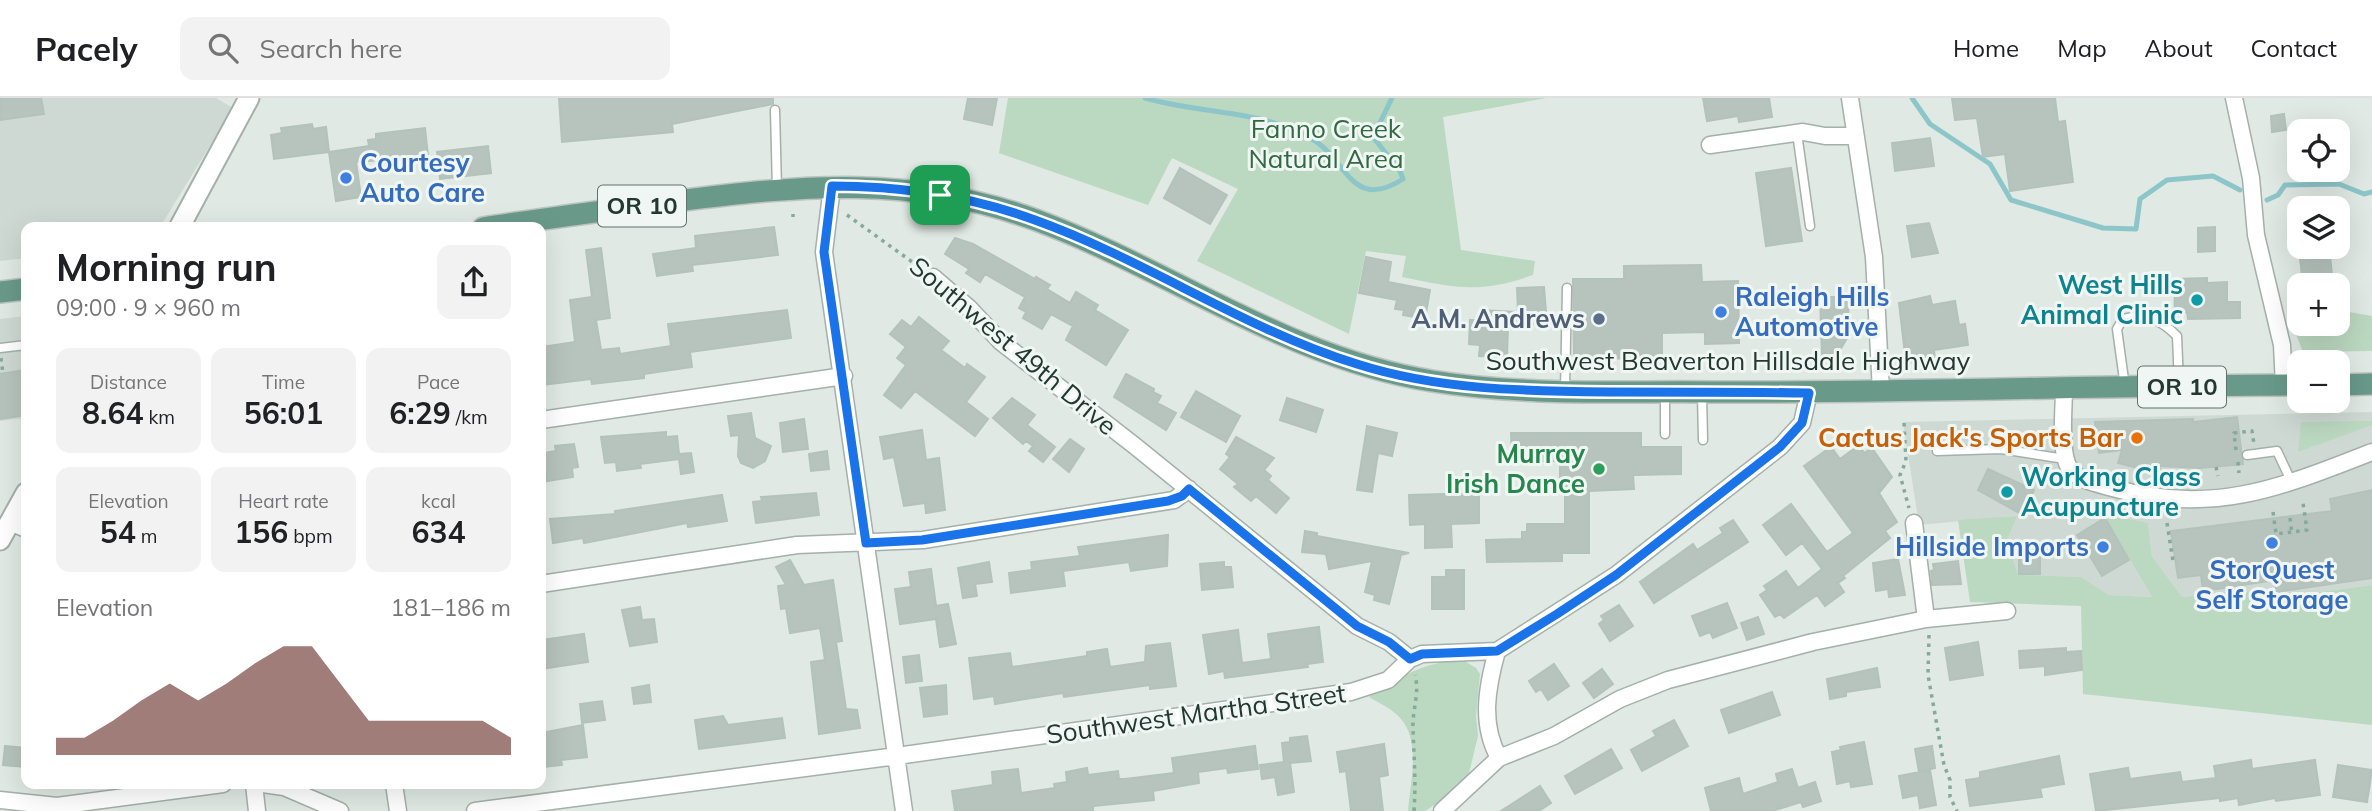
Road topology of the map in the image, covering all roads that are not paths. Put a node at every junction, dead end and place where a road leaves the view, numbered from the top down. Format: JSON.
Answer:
{"nodes":[{"id":1,"x":249,"y":98,"type":"edge"},
{"id":2,"x":1850,"y":98,"type":"edge"},
{"id":3,"x":2234,"y":98,"type":"edge"},
{"id":4,"x":775,"y":110,"type":"dead end"},
{"id":5,"x":1797,"y":133,"type":"junction"},
{"id":6,"x":1856,"y":136,"type":"junction"},
{"id":7,"x":1710,"y":145,"type":"dead end"},
{"id":8,"x":832,"y":186,"type":"junction"},
{"id":9,"x":777,"y":190,"type":"junction"},
{"id":10,"x":182,"y":222,"type":"edge"},
{"id":11,"x":529,"y":222,"type":"edge"},
{"id":12,"x":1810,"y":226,"type":"dead end"},
{"id":13,"x":933,"y":277,"type":"road end"},
{"id":14,"x":1567,"y":288,"type":"dead end"},
{"id":15,"x":21,"y":290,"type":"edge"},
{"id":16,"x":0,"y":292,"type":"edge"},
{"id":17,"x":21,"y":346,"type":"edge"},
{"id":18,"x":0,"y":351,"type":"edge"},
{"id":19,"x":2287,"y":365,"type":"edge"},
{"id":20,"x":844,"y":376,"type":"junction"},
{"id":21,"x":2372,"y":384,"type":"edge"},
{"id":22,"x":2287,"y":385,"type":"edge"},
{"id":23,"x":2350,"y":385,"type":"edge"},
{"id":24,"x":2125,"y":387,"type":"junction"},
{"id":25,"x":2179,"y":387,"type":"junction"},
{"id":26,"x":2064,"y":389,"type":"junction"},
{"id":27,"x":1565,"y":392,"type":"junction"},
{"id":28,"x":1665,"y":392,"type":"junction"},
{"id":29,"x":1702,"y":392,"type":"junction"},
{"id":30,"x":1881,"y":392,"type":"junction"},
{"id":31,"x":1809,"y":393,"type":"junction"},
{"id":32,"x":546,"y":419,"type":"edge"},
{"id":33,"x":1665,"y":434,"type":"dead end"},
{"id":34,"x":1703,"y":440,"type":"dead end"},
{"id":35,"x":1937,"y":450,"type":"dead end"},
{"id":36,"x":2372,"y":453,"type":"edge"},
{"id":37,"x":2247,"y":455,"type":"dead end"},
{"id":38,"x":2065,"y":459,"type":"junction"},
{"id":39,"x":2292,"y":483,"type":"junction"},
{"id":40,"x":1189,"y":489,"type":"junction"},
{"id":41,"x":1914,"y":523,"type":"road end"},
{"id":42,"x":18,"y":526,"type":"edge"},
{"id":43,"x":0,"y":540,"type":"edge"},
{"id":44,"x":866,"y":543,"type":"junction"},
{"id":45,"x":546,"y":583,"type":"edge"},
{"id":46,"x":2007,"y":611,"type":"dead end"},
{"id":47,"x":1926,"y":619,"type":"junction"},
{"id":48,"x":1497,"y":651,"type":"junction"},
{"id":49,"x":1410,"y":659,"type":"junction"},
{"id":50,"x":897,"y":756,"type":"junction"},
{"id":51,"x":1499,"y":758,"type":"junction"},
{"id":52,"x":185,"y":789,"type":"edge"},
{"id":53,"x":255,"y":789,"type":"edge"},
{"id":54,"x":288,"y":789,"type":"edge"},
{"id":55,"x":395,"y":789,"type":"edge"},
{"id":56,"x":0,"y":800,"type":"edge"},
{"id":57,"x":25,"y":808,"type":"edge"},
{"id":58,"x":257,"y":811,"type":"edge"},
{"id":59,"x":340,"y":811,"type":"edge"},
{"id":60,"x":398,"y":811,"type":"edge"},
{"id":61,"x":475,"y":811,"type":"edge"},
{"id":62,"x":904,"y":811,"type":"edge"},
{"id":63,"x":1442,"y":811,"type":"edge"}],
"edges":[{"from":1,"to":10,"type":"street"},
{"from":2,"to":6,"type":"street"},
{"from":3,"to":19,"type":"street"},
{"from":4,"to":9,"type":"lane"},
{"from":5,"to":6,"type":"street"},
{"from":5,"to":7,"type":"street"},
{"from":5,"to":12,"type":"lane"},
{"from":6,"to":30,"type":"street"},
{"from":8,"to":9,"type":"main road","name":"Southwest Beaverton Hillsdale Highway","number":"OR 10"},
{"from":8,"to":20,"type":"street"},
{"from":8,"to":27,"type":"main road","name":"Southwest Beaverton Hillsdale Highway","number":"OR 10"},
{"from":9,"to":11,"type":"main road","name":"Southwest Beaverton Hillsdale Highway","number":"OR 10"},
{"from":13,"to":40,"type":"street","name":"Southwest 49th Drive"},
{"from":14,"to":27,"type":"lane"},
{"from":15,"to":16,"type":"main road"},
{"from":17,"to":18,"type":"lane"},
{"from":20,"to":32,"type":"street"},
{"from":20,"to":44,"type":"street"},
{"from":21,"to":23,"type":"main road"},
{"from":22,"to":25,"type":"main road","name":"Southwest Beaverton Hillsdale Highway","number":"OR 10"},
{"from":24,"to":25,"type":"main road","name":"Southwest Beaverton Hillsdale Highway","number":"OR 10"},
{"from":24,"to":25,"type":"lane"},
{"from":24,"to":26,"type":"main road","name":"Southwest Beaverton Hillsdale Highway","number":"OR 10"},
{"from":26,"to":30,"type":"main road","name":"Southwest Beaverton Hillsdale Highway","number":"OR 10"},
{"from":26,"to":38,"type":"street"},
{"from":27,"to":28,"type":"main road","name":"Southwest Beaverton Hillsdale Highway","number":"OR 10"},
{"from":28,"to":29,"type":"main road","name":"Southwest Beaverton Hillsdale Highway","number":"OR 10"},
{"from":28,"to":33,"type":"lane"},
{"from":29,"to":31,"type":"main road","name":"Southwest Beaverton Hillsdale Highway","number":"OR 10"},
{"from":29,"to":34,"type":"lane"},
{"from":30,"to":31,"type":"main road","name":"Southwest Beaverton Hillsdale Highway","number":"OR 10"},
{"from":31,"to":48,"type":"street"},
{"from":35,"to":38,"type":"lane"},
{"from":36,"to":39,"type":"street"},
{"from":37,"to":39,"type":"lane"},
{"from":38,"to":39,"type":"street"},
{"from":40,"to":44,"type":"street"},
{"from":40,"to":49,"type":"street","name":"Southwest 49th Drive"},
{"from":41,"to":47,"type":"street"},
{"from":42,"to":43,"type":"street"},
{"from":44,"to":45,"type":"street"},
{"from":44,"to":50,"type":"street"},
{"from":46,"to":47,"type":"street"},
{"from":47,"to":51,"type":"street"},
{"from":48,"to":49,"type":"street"},
{"from":48,"to":51,"type":"street"},
{"from":49,"to":50,"type":"street","name":"Southwest Martha Street"},
{"from":50,"to":61,"type":"street","name":"Southwest Martha Street"},
{"from":50,"to":62,"type":"street"},
{"from":51,"to":63,"type":"street"},
{"from":52,"to":57,"type":"street"},
{"from":53,"to":58,"type":"street"},
{"from":54,"to":59,"type":"street"},
{"from":55,"to":60,"type":"street"},
{"from":56,"to":57,"type":"street"}]}
